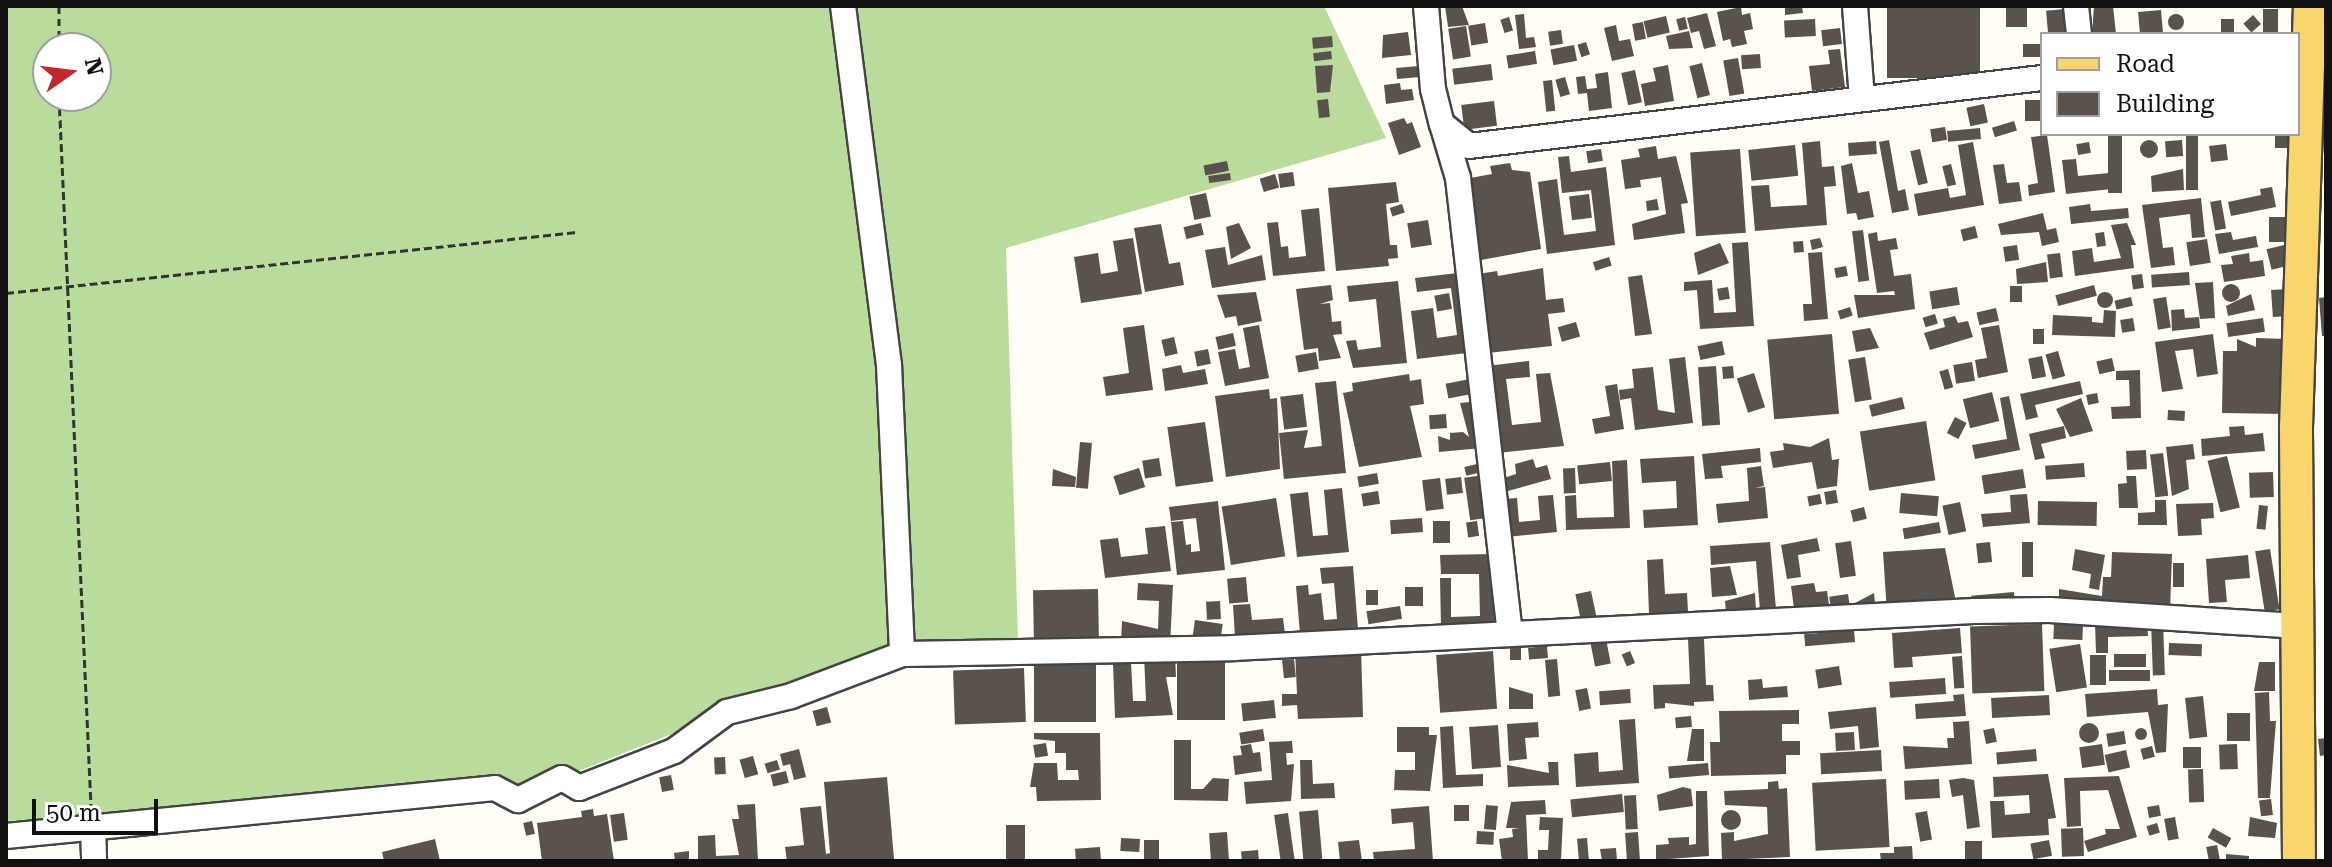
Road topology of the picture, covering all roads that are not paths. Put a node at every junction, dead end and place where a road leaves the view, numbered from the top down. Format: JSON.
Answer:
{"nodes":[{"id":1,"x":843,"y":6,"type":"edge"},
{"id":2,"x":1426,"y":6,"type":"edge"},
{"id":3,"x":1855,"y":6,"type":"edge"},
{"id":4,"x":2076,"y":6,"type":"edge"},
{"id":5,"x":2310,"y":6,"type":"edge"},
{"id":6,"x":2079,"y":32,"type":"edge"},
{"id":7,"x":2311,"y":58,"type":"edge"},
{"id":8,"x":2040,"y":78,"type":"edge"},
{"id":9,"x":1862,"y":99,"type":"junction"},
{"id":10,"x":1442,"y":124,"type":"junction"},
{"id":11,"x":2295,"y":626,"type":"junction"},
{"id":12,"x":1510,"y":634,"type":"junction"},
{"id":13,"x":902,"y":654,"type":"junction"},
{"id":14,"x":93,"y":828,"type":"junction"},
{"id":15,"x":6,"y":836,"type":"edge"},
{"id":16,"x":94,"y":861,"type":"edge"},
{"id":17,"x":2299,"y":861,"type":"edge"}],
"edges":[{"from":1,"to":13,"type":"street"},
{"from":2,"to":10,"type":"street"},
{"from":3,"to":9,"type":"street"},
{"from":4,"to":6,"type":"street"},
{"from":5,"to":7,"type":"main road"},
{"from":7,"to":11,"type":"main road"},
{"from":8,"to":9,"type":"street"},
{"from":9,"to":10,"type":"street"},
{"from":10,"to":12,"type":"street"},
{"from":11,"to":12,"type":"street"},
{"from":11,"to":17,"type":"main road"},
{"from":12,"to":13,"type":"street"},
{"from":13,"to":14,"type":"street"},
{"from":14,"to":15,"type":"street"},
{"from":14,"to":16,"type":"street"}]}
